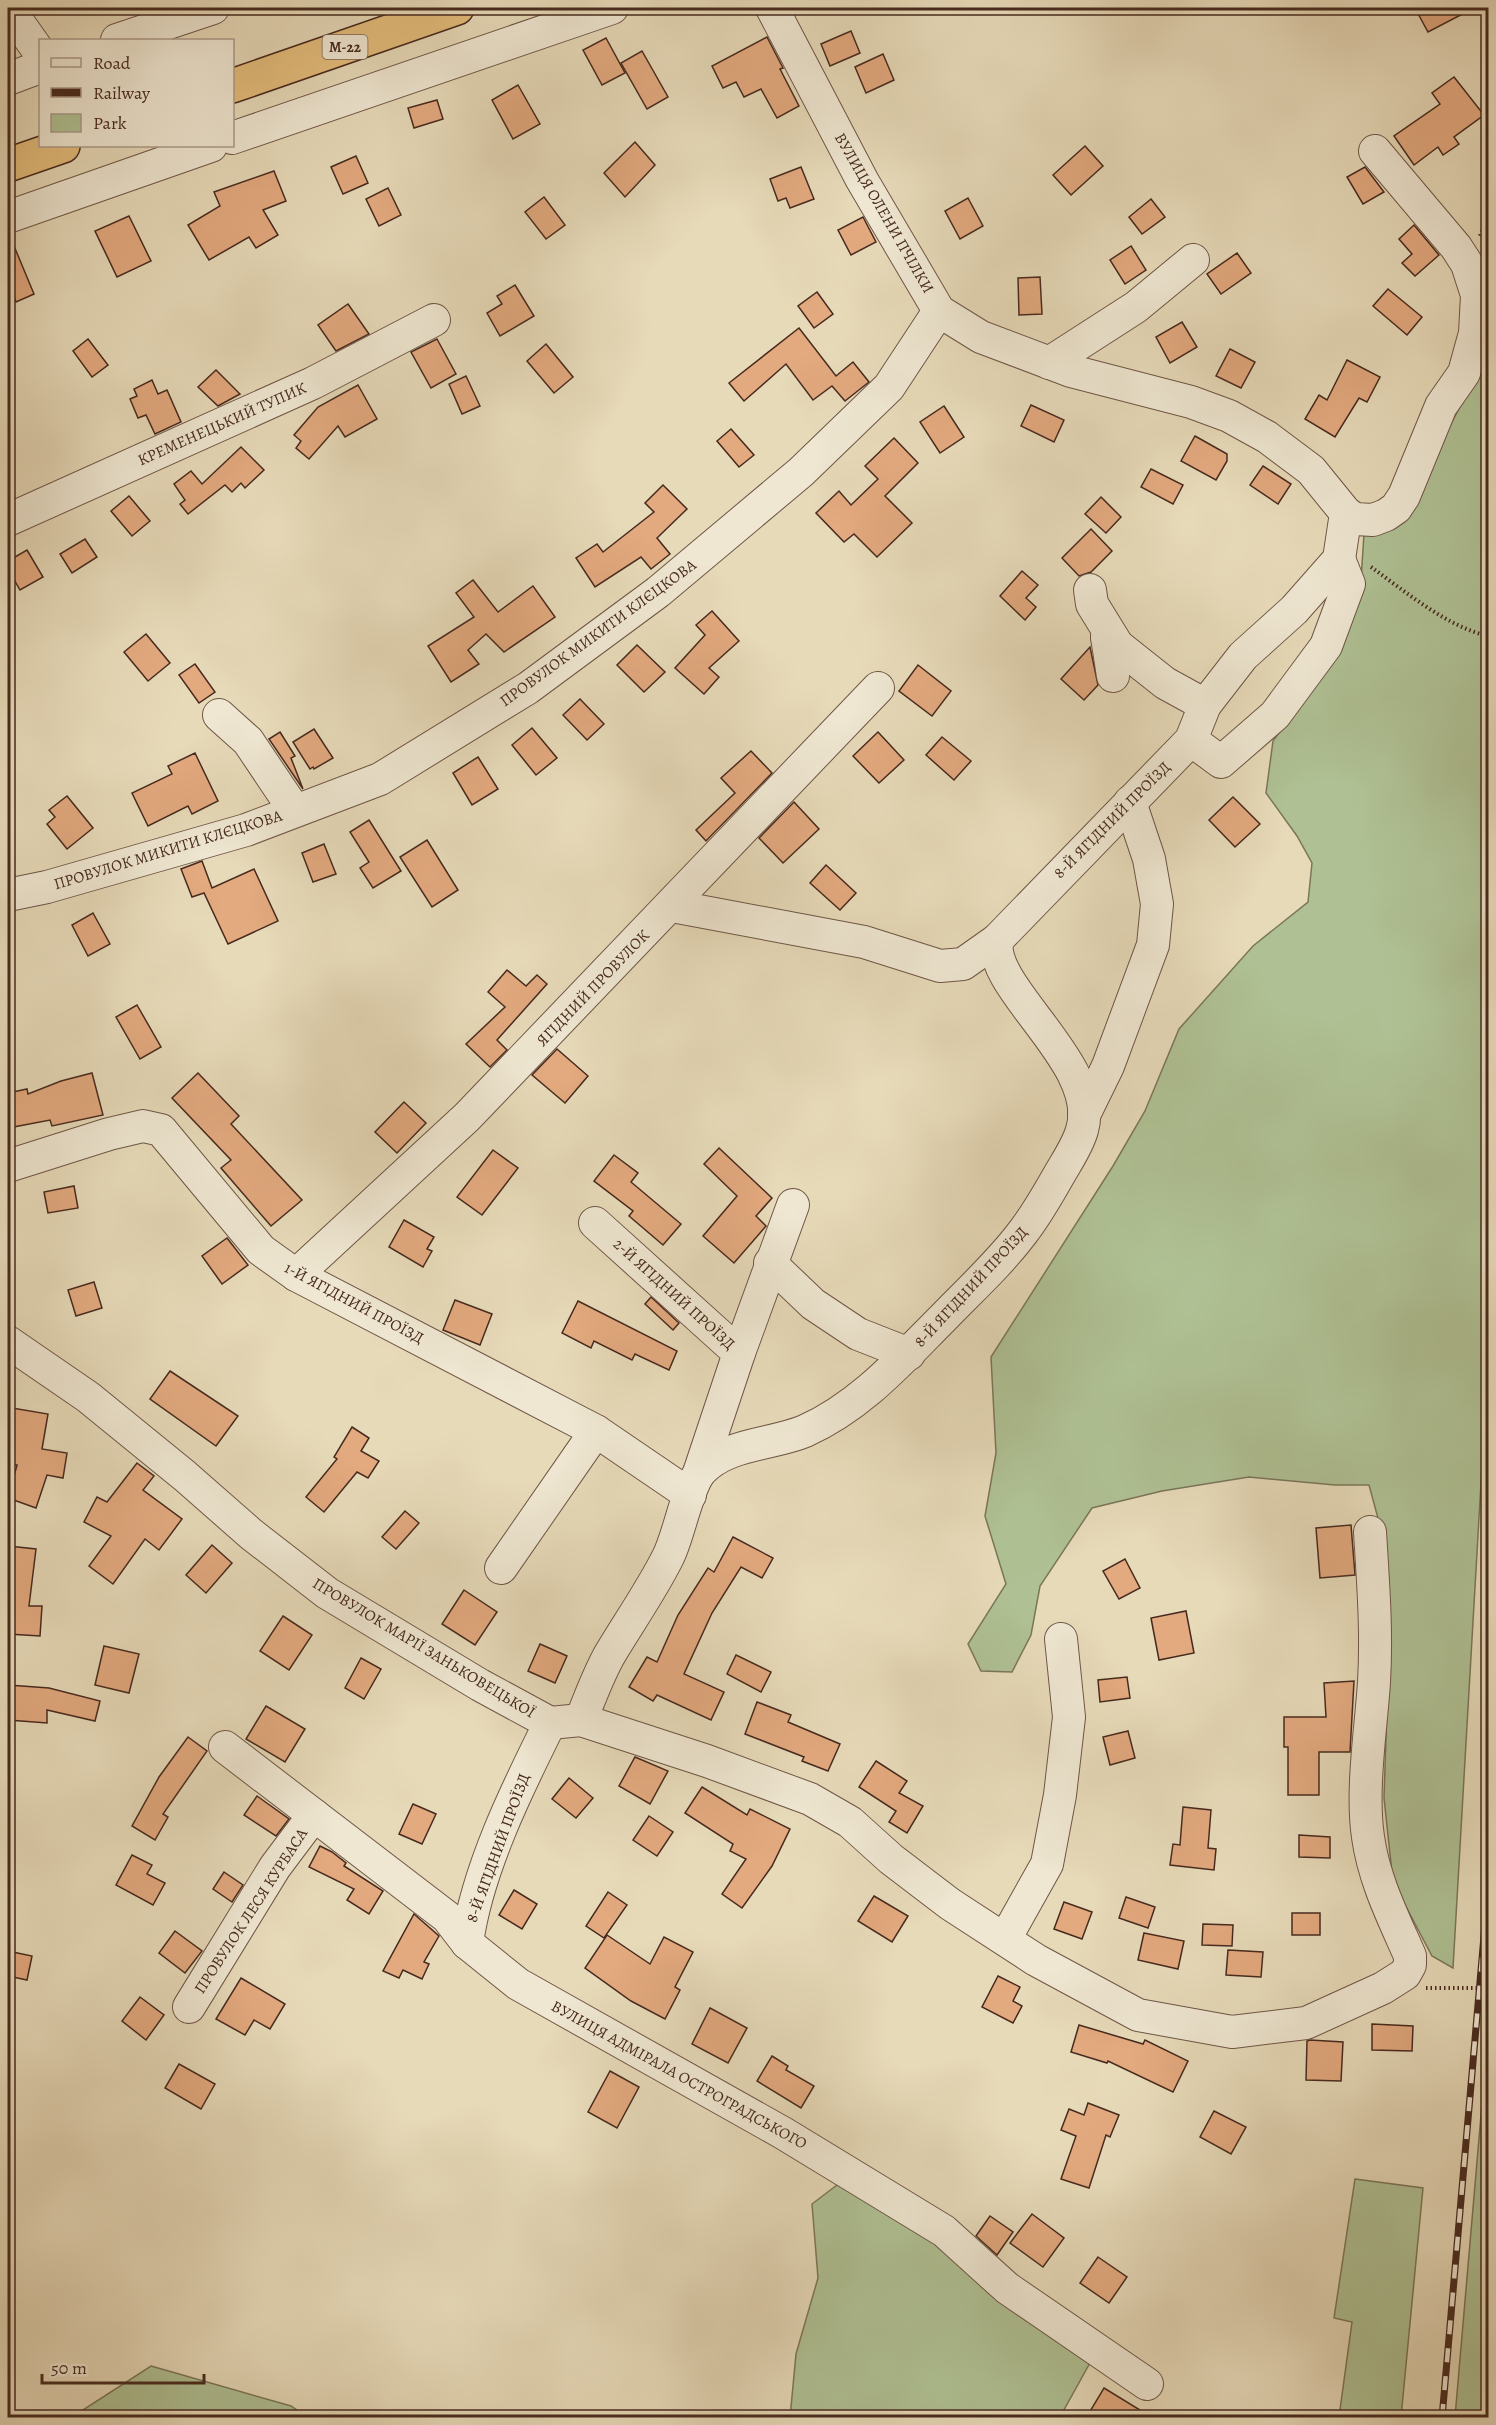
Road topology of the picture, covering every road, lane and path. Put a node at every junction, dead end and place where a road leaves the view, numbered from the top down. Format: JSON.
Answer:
{"nodes":[{"id":1,"x":8,"y":8,"type":"edge"},
{"id":2,"x":213,"y":8,"type":"edge"},
{"id":3,"x":457,"y":8,"type":"edge"},
{"id":4,"x":612,"y":8,"type":"edge"},
{"id":5,"x":772,"y":8,"type":"edge"},
{"id":6,"x":120,"y":39,"type":"edge"},
{"id":7,"x":39,"y":52,"type":"edge"},
{"id":8,"x":39,"y":67,"type":"edge"},
{"id":9,"x":8,"y":79,"type":"edge"},
{"id":10,"x":234,"y":85,"type":"edge"},
{"id":11,"x":234,"y":137,"type":"edge"},
{"id":12,"x":60,"y":147,"type":"edge"},
{"id":13,"x":209,"y":147,"type":"edge"},
{"id":14,"x":1375,"y":151,"type":"dead end"},
{"id":15,"x":8,"y":165,"type":"edge"},
{"id":16,"x":8,"y":217,"type":"edge"},
{"id":17,"x":1193,"y":260,"type":"dead end"},
{"id":18,"x":939,"y":311,"type":"junction"},
{"id":19,"x":434,"y":320,"type":"dead end"},
{"id":20,"x":1049,"y":363,"type":"junction"},
{"id":21,"x":1346,"y":513,"type":"junction"},
{"id":22,"x":8,"y":520,"type":"edge"},
{"id":23,"x":1340,"y":552,"type":"junction"},
{"id":24,"x":1090,"y":590,"type":"dead end"},
{"id":25,"x":1107,"y":636,"type":"junction"},
{"id":26,"x":1488,"y":636,"type":"edge"},
{"id":27,"x":1113,"y":676,"type":"dead end"},
{"id":28,"x":878,"y":688,"type":"dead end"},
{"id":29,"x":1205,"y":705,"type":"junction"},
{"id":30,"x":219,"y":715,"type":"dead end"},
{"id":31,"x":1191,"y":740,"type":"junction"},
{"id":32,"x":1130,"y":802,"type":"junction"},
{"id":33,"x":295,"y":811,"type":"junction"},
{"id":34,"x":8,"y":895,"type":"edge"},
{"id":35,"x":672,"y":906,"type":"junction"},
{"id":36,"x":997,"y":940,"type":"junction"},
{"id":37,"x":1084,"y":1114,"type":"junction"},
{"id":38,"x":8,"y":1166,"type":"edge"},
{"id":39,"x":793,"y":1205,"type":"dead end"},
{"id":40,"x":595,"y":1223,"type":"dead end"},
{"id":41,"x":770,"y":1263,"type":"junction"},
{"id":42,"x":296,"y":1275,"type":"junction"},
{"id":43,"x":8,"y":1342,"type":"edge"},
{"id":44,"x":739,"y":1353,"type":"junction"},
{"id":45,"x":909,"y":1354,"type":"junction"},
{"id":46,"x":596,"y":1431,"type":"junction"},
{"id":47,"x":695,"y":1484,"type":"junction"},
{"id":48,"x":1370,"y":1532,"type":"dead end"},
{"id":49,"x":501,"y":1568,"type":"dead end"},
{"id":50,"x":1061,"y":1639,"type":"dead end"},
{"id":51,"x":581,"y":1720,"type":"junction"},
{"id":52,"x":550,"y":1723,"type":"junction"},
{"id":53,"x":225,"y":1747,"type":"dead end"},
{"id":54,"x":314,"y":1815,"type":"junction"},
{"id":55,"x":1005,"y":1940,"type":"junction"},
{"id":56,"x":467,"y":1943,"type":"junction"},
{"id":57,"x":1405,"y":1974,"type":"junction"},
{"id":58,"x":1488,"y":1988,"type":"edge"},
{"id":59,"x":189,"y":2007,"type":"dead end"},
{"id":60,"x":1147,"y":2384,"type":"dead end"}],
"edges":[{"from":1,"to":7,"type":"street"},
{"from":2,"to":6,"type":"street"},
{"from":3,"to":10,"type":"highway","number":"М-22"},
{"from":4,"to":11,"type":"street"},
{"from":5,"to":18,"type":"street","name":"ВУЛИЦЯ ОЛЕНИ ПЧІЛКИ"},
{"from":8,"to":9,"type":"street"},
{"from":12,"to":15,"type":"highway"},
{"from":13,"to":16,"type":"street"},
{"from":14,"to":21,"type":"street"},
{"from":17,"to":20,"type":"street"},
{"from":18,"to":20,"type":"street","name":"ВУЛИЦЯ ОЛЕНИ ПЧІЛКИ"},
{"from":18,"to":33,"type":"street","name":"ПРОВУЛОК МИКИТИ КЛЄЦКОВА"},
{"from":19,"to":22,"type":"street","name":"КРЕМЕНЕЦЬКИЙ ТУПИК"},
{"from":20,"to":21,"type":"street","name":"ВУЛИЦЯ ОЛЕНИ ПЧІЛКИ"},
{"from":21,"to":23,"type":"street"},
{"from":23,"to":26,"type":"path"},
{"from":23,"to":29,"type":"street","name":"8-Й ЯГІДНИЙ ПРОЇЗД"},
{"from":23,"to":31,"type":"street"},
{"from":24,"to":25,"type":"street"},
{"from":25,"to":27,"type":"street"},
{"from":25,"to":29,"type":"street"},
{"from":28,"to":35,"type":"street","name":"ЯГІДНИЙ ПРОВУЛОК"},
{"from":29,"to":31,"type":"street","name":"8-Й ЯГІДНИЙ ПРОЇЗД"},
{"from":30,"to":33,"type":"street"},
{"from":31,"to":32,"type":"street","name":"8-Й ЯГІДНИЙ ПРОЇЗД"},
{"from":32,"to":36,"type":"street","name":"8-Й ЯГІДНИЙ ПРОЇЗД"},
{"from":32,"to":37,"type":"street"},
{"from":33,"to":34,"type":"street","name":"ПРОВУЛОК МИКИТИ КЛЄЦКОВА"},
{"from":35,"to":36,"type":"street"},
{"from":35,"to":42,"type":"street","name":"ЯГІДНИЙ ПРОВУЛОК"},
{"from":36,"to":37,"type":"street","name":"8-Й ЯГІДНИЙ ПРОЇЗД"},
{"from":37,"to":45,"type":"street","name":"8-Й ЯГІДНИЙ ПРОЇЗД"},
{"from":38,"to":42,"type":"street","name":"1-Й ЯГІДНИЙ ПРОЇЗД"},
{"from":39,"to":41,"type":"street"},
{"from":40,"to":44,"type":"street","name":"2-Й ЯГІДНИЙ ПРОЇЗД"},
{"from":41,"to":44,"type":"street"},
{"from":41,"to":45,"type":"street"},
{"from":42,"to":46,"type":"street","name":"1-Й ЯГІДНИЙ ПРОЇЗД"},
{"from":43,"to":52,"type":"street","name":"ПРОВУЛОК МАРІЇ ЗАНЬКОВЕЦЬКОЇ"},
{"from":44,"to":47,"type":"street","name":"2-Й ЯГІДНИЙ ПРОЇЗД"},
{"from":45,"to":47,"type":"street","name":"8-Й ЯГІДНИЙ ПРОЇЗД"},
{"from":46,"to":47,"type":"street","name":"1-Й ЯГІДНИЙ ПРОЇЗД"},
{"from":46,"to":49,"type":"street"},
{"from":47,"to":51,"type":"street"},
{"from":48,"to":57,"type":"street"},
{"from":50,"to":55,"type":"street"},
{"from":51,"to":52,"type":"street","name":"ПРОВУЛОК МАРІЇ ЗАНЬКОВЕЦЬКОЇ"},
{"from":51,"to":55,"type":"street","name":"ПРОВУЛОК МАРІЇ ЗАНЬКОВЕЦЬКОЇ"},
{"from":52,"to":56,"type":"street","name":"8-Й ЯГІДНИЙ ПРОЇЗД"},
{"from":53,"to":54,"type":"street","name":"ВУЛИЦЯ АДМІРАЛА ОСТРОГРАДСЬКОГО"},
{"from":54,"to":56,"type":"street","name":"ВУЛИЦЯ АДМІРАЛА ОСТРОГРАДСЬКОГО"},
{"from":54,"to":59,"type":"street","name":"ПРОВУЛОК ЛЕСЯ КУРБАСА"},
{"from":55,"to":57,"type":"street","name":"ПРОВУЛОК МАРІЇ ЗАНЬКОВЕЦЬКОЇ"},
{"from":56,"to":60,"type":"street","name":"ВУЛИЦЯ АДМІРАЛА ОСТРОГРАДСЬКОГО"},
{"from":57,"to":58,"type":"path"}]}
